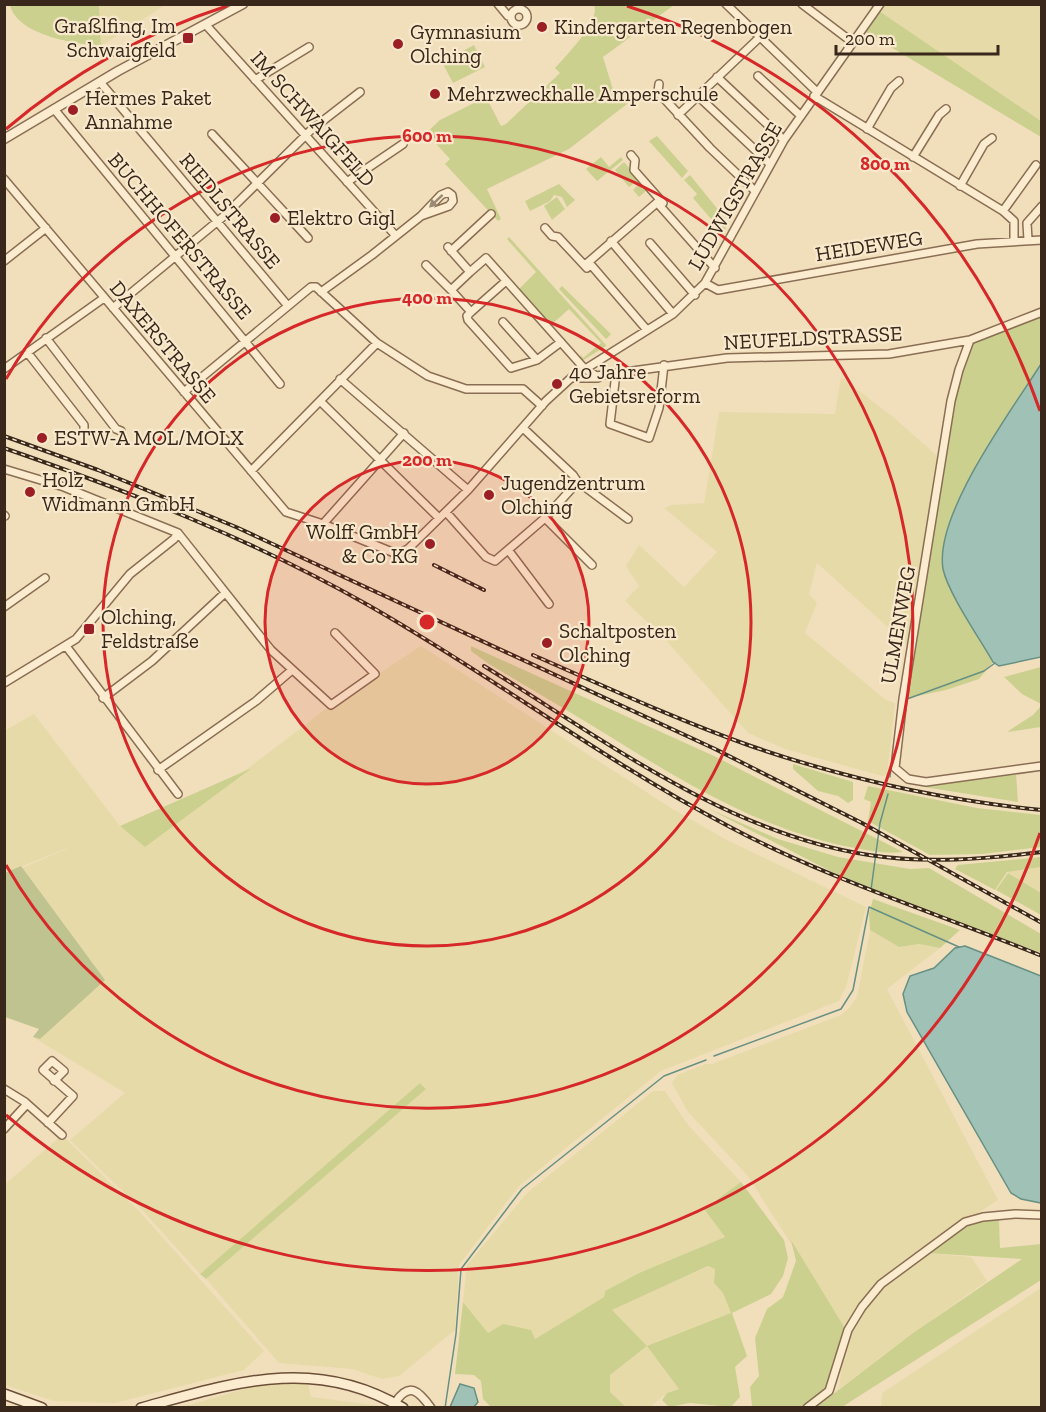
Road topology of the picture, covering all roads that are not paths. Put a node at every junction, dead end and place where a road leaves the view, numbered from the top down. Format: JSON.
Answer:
{"nodes":[{"id":1,"x":243,"y":4,"type":"edge"},
{"id":2,"x":498,"y":4,"type":"edge"},
{"id":3,"x":726,"y":4,"type":"edge"},
{"id":4,"x":802,"y":4,"type":"edge"},
{"id":5,"x":880,"y":4,"type":"edge"},
{"id":6,"x":511,"y":16,"type":"dead end"},
{"id":7,"x":206,"y":25,"type":"junction"},
{"id":8,"x":760,"y":37,"type":"junction"},
{"id":9,"x":852,"y":42,"type":"junction"},
{"id":10,"x":309,"y":46,"type":"dead end"},
{"id":11,"x":717,"y":76,"type":"junction"},
{"id":12,"x":758,"y":76,"type":"dead end"},
{"id":13,"x":255,"y":80,"type":"junction"},
{"id":14,"x":899,"y":81,"type":"dead end"},
{"id":15,"x":100,"y":82,"type":"junction"},
{"id":16,"x":659,"y":84,"type":"dead end"},
{"id":17,"x":360,"y":92,"type":"dead end"},
{"id":18,"x":816,"y":94,"type":"junction"},
{"id":19,"x":698,"y":96,"type":"junction"},
{"id":20,"x":54,"y":109,"type":"junction"},
{"id":21,"x":946,"y":109,"type":"dead end"},
{"id":22,"x":678,"y":116,"type":"junction"},
{"id":23,"x":801,"y":116,"type":"junction"},
{"id":24,"x":867,"y":129,"type":"junction"},
{"id":25,"x":212,"y":134,"type":"dead end"},
{"id":26,"x":306,"y":136,"type":"junction"},
{"id":27,"x":992,"y":138,"type":"dead end"},
{"id":28,"x":4,"y":139,"type":"edge"},
{"id":29,"x":784,"y":140,"type":"junction"},
{"id":30,"x":403,"y":144,"type":"dead end"},
{"id":31,"x":631,"y":155,"type":"dead end"},
{"id":32,"x":913,"y":157,"type":"junction"},
{"id":33,"x":770,"y":164,"type":"junction"},
{"id":34,"x":1036,"y":165,"type":"dead end"},
{"id":35,"x":4,"y":179,"type":"edge"},
{"id":36,"x":347,"y":182,"type":"junction"},
{"id":37,"x":259,"y":184,"type":"junction"},
{"id":38,"x":960,"y":186,"type":"junction"},
{"id":39,"x":755,"y":191,"type":"junction"},
{"id":40,"x":661,"y":200,"type":"junction"},
{"id":41,"x":1041,"y":206,"type":"edge"},
{"id":42,"x":1003,"y":211,"type":"junction"},
{"id":43,"x":491,"y":214,"type":"dead end"},
{"id":44,"x":421,"y":216,"type":"dead end"},
{"id":45,"x":217,"y":222,"type":"junction"},
{"id":46,"x":46,"y":228,"type":"junction"},
{"id":47,"x":545,"y":228,"type":"dead end"},
{"id":48,"x":396,"y":236,"type":"junction"},
{"id":49,"x":308,"y":238,"type":"dead end"},
{"id":50,"x":1028,"y":240,"type":"junction"},
{"id":51,"x":1041,"y":240,"type":"edge"},
{"id":52,"x":611,"y":241,"type":"junction"},
{"id":53,"x":1014,"y":241,"type":"junction"},
{"id":54,"x":650,"y":243,"type":"dead end"},
{"id":55,"x":176,"y":257,"type":"junction"},
{"id":56,"x":4,"y":261,"type":"edge"},
{"id":57,"x":426,"y":264,"type":"dead end"},
{"id":58,"x":586,"y":266,"type":"junction"},
{"id":59,"x":715,"y":268,"type":"junction"},
{"id":60,"x":470,"y":272,"type":"junction"},
{"id":61,"x":506,"y":281,"type":"junction"},
{"id":62,"x":705,"y":283,"type":"junction"},
{"id":63,"x":319,"y":290,"type":"junction"},
{"id":64,"x":451,"y":290,"type":"junction"},
{"id":65,"x":694,"y":295,"type":"junction"},
{"id":66,"x":104,"y":298,"type":"junction"},
{"id":67,"x":288,"y":306,"type":"junction"},
{"id":68,"x":113,"y":308,"type":"junction"},
{"id":69,"x":471,"y":312,"type":"junction"},
{"id":70,"x":1041,"y":312,"type":"edge"},
{"id":71,"x":673,"y":314,"type":"junction"},
{"id":72,"x":503,"y":322,"type":"dead end"},
{"id":73,"x":647,"y":330,"type":"junction"},
{"id":74,"x":46,"y":338,"type":"junction"},
{"id":75,"x":246,"y":340,"type":"junction"},
{"id":76,"x":970,"y":340,"type":"junction"},
{"id":77,"x":561,"y":342,"type":"junction"},
{"id":78,"x":376,"y":343,"type":"junction"},
{"id":79,"x":27,"y":352,"type":"junction"},
{"id":80,"x":537,"y":360,"type":"junction"},
{"id":81,"x":664,"y":365,"type":"junction"},
{"id":82,"x":584,"y":368,"type":"junction"},
{"id":83,"x":4,"y":369,"type":"edge"},
{"id":84,"x":616,"y":373,"type":"junction"},
{"id":85,"x":606,"y":375,"type":"junction"},
{"id":86,"x":571,"y":378,"type":"junction"},
{"id":87,"x":340,"y":380,"type":"junction"},
{"id":88,"x":280,"y":384,"type":"dead end"},
{"id":89,"x":184,"y":392,"type":"junction"},
{"id":90,"x":321,"y":402,"type":"junction"},
{"id":91,"x":542,"y":406,"type":"junction"},
{"id":92,"x":523,"y":428,"type":"junction"},
{"id":93,"x":121,"y":430,"type":"dead end"},
{"id":94,"x":84,"y":431,"type":"dead end"},
{"id":95,"x":404,"y":433,"type":"junction"},
{"id":96,"x":380,"y":460,"type":"junction"},
{"id":97,"x":4,"y":469,"type":"edge"},
{"id":98,"x":251,"y":471,"type":"junction"},
{"id":99,"x":577,"y":481,"type":"junction"},
{"id":100,"x":468,"y":490,"type":"junction"},
{"id":101,"x":446,"y":512,"type":"junction"},
{"id":102,"x":439,"y":518,"type":"junction"},
{"id":103,"x":545,"y":518,"type":"junction"},
{"id":104,"x":628,"y":519,"type":"dead end"},
{"id":105,"x":323,"y":524,"type":"junction"},
{"id":106,"x":178,"y":533,"type":"junction"},
{"id":107,"x":509,"y":551,"type":"junction"},
{"id":108,"x":403,"y":552,"type":"joint"},
{"id":109,"x":592,"y":565,"type":"dead end"},
{"id":110,"x":45,"y":578,"type":"dead end"},
{"id":111,"x":225,"y":593,"type":"junction"},
{"id":112,"x":549,"y":604,"type":"dead end"},
{"id":113,"x":4,"y":607,"type":"edge"},
{"id":114,"x":335,"y":633,"type":"dead end"},
{"id":115,"x":66,"y":646,"type":"junction"},
{"id":116,"x":292,"y":670,"type":"junction"},
{"id":117,"x":4,"y":683,"type":"edge"},
{"id":118,"x":103,"y":698,"type":"junction"},
{"id":119,"x":1041,"y":766,"type":"edge"},
{"id":120,"x":158,"y":770,"type":"junction"},
{"id":121,"x":178,"y":794,"type":"dead end"},
{"id":122,"x":54,"y":1081,"type":"dead end"},
{"id":123,"x":4,"y":1089,"type":"edge"},
{"id":124,"x":27,"y":1104,"type":"junction"},
{"id":125,"x":48,"y":1123,"type":"junction"},
{"id":126,"x":4,"y":1129,"type":"edge"},
{"id":127,"x":62,"y":1136,"type":"dead end"},
{"id":128,"x":1041,"y":1215,"type":"edge"},
{"id":129,"x":4,"y":1394,"type":"edge"},
{"id":130,"x":399,"y":1405,"type":"edge"},
{"id":131,"x":42,"y":1407,"type":"edge"},
{"id":132,"x":141,"y":1407,"type":"edge"},
{"id":133,"x":431,"y":1407,"type":"edge"},
{"id":134,"x":807,"y":1407,"type":"edge"}],
"edges":[{"from":1,"to":7,"type":"street"},
{"from":2,"to":6,"type":"street"},
{"from":3,"to":8,"type":"street"},
{"from":4,"to":9,"type":"street"},
{"from":5,"to":9,"type":"street","name":"LUDWIGSTRASSE"},
{"from":7,"to":13,"type":"street","name":"IM SCHWAIGFELD"},
{"from":7,"to":15,"type":"street"},
{"from":8,"to":11,"type":"street"},
{"from":8,"to":18,"type":"street"},
{"from":9,"to":18,"type":"street","name":"LUDWIGSTRASSE"},
{"from":10,"to":13,"type":"street"},
{"from":11,"to":19,"type":"street"},
{"from":11,"to":29,"type":"street"},
{"from":12,"to":23,"type":"street"},
{"from":13,"to":26,"type":"street","name":"IM SCHWAIGFELD"},
{"from":14,"to":24,"type":"street"},
{"from":15,"to":20,"type":"street"},
{"from":15,"to":45,"type":"street","name":"RIEDLSTRASSE"},
{"from":16,"to":22,"type":"street"},
{"from":17,"to":26,"type":"street"},
{"from":18,"to":23,"type":"street","name":"LUDWIGSTRASSE"},
{"from":18,"to":24,"type":"street"},
{"from":19,"to":22,"type":"street"},
{"from":19,"to":33,"type":"street"},
{"from":20,"to":28,"type":"street"},
{"from":20,"to":55,"type":"street","name":"BUCHHOFERSTRASSE"},
{"from":21,"to":32,"type":"street"},
{"from":22,"to":39,"type":"street"},
{"from":23,"to":29,"type":"street","name":"LUDWIGSTRASSE"},
{"from":24,"to":32,"type":"street"},
{"from":25,"to":37,"type":"street"},
{"from":26,"to":36,"type":"street","name":"IM SCHWAIGFELD"},
{"from":26,"to":37,"type":"street"},
{"from":27,"to":38,"type":"street"},
{"from":29,"to":33,"type":"street","name":"LUDWIGSTRASSE"},
{"from":30,"to":36,"type":"street"},
{"from":31,"to":40,"type":"street"},
{"from":32,"to":38,"type":"street"},
{"from":33,"to":39,"type":"street","name":"LUDWIGSTRASSE"},
{"from":34,"to":42,"type":"street"},
{"from":35,"to":46,"type":"street","name":"DAXERSTRASSE"},
{"from":36,"to":48,"type":"street","name":"IM SCHWAIGFELD"},
{"from":37,"to":45,"type":"street"},
{"from":37,"to":49,"type":"street"},
{"from":38,"to":42,"type":"street"},
{"from":39,"to":59,"type":"street","name":"LUDWIGSTRASSE"},
{"from":40,"to":52,"type":"street"},
{"from":40,"to":59,"type":"street"},
{"from":41,"to":50,"type":"street"},
{"from":42,"to":53,"type":"street"},
{"from":43,"to":60,"type":"street"},
{"from":44,"to":48,"type":"street"},
{"from":45,"to":55,"type":"street"},
{"from":45,"to":67,"type":"street","name":"RIEDLSTRASSE"},
{"from":46,"to":56,"type":"street"},
{"from":46,"to":66,"type":"street","name":"DAXERSTRASSE"},
{"from":47,"to":58,"type":"street"},
{"from":48,"to":63,"type":"street"},
{"from":50,"to":51,"type":"street","name":"HEIDEWEG"},
{"from":50,"to":53,"type":"street","name":"HEIDEWEG"},
{"from":52,"to":58,"type":"street"},
{"from":52,"to":71,"type":"street"},
{"from":53,"to":62,"type":"street","name":"HEIDEWEG"},
{"from":54,"to":65,"type":"street"},
{"from":55,"to":68,"type":"street"},
{"from":55,"to":75,"type":"street","name":"BUCHHOFERSTRASSE"},
{"from":57,"to":64,"type":"street"},
{"from":58,"to":73,"type":"street"},
{"from":59,"to":62,"type":"street","name":"LUDWIGSTRASSE"},
{"from":60,"to":61,"type":"street"},
{"from":60,"to":64,"type":"street"},
{"from":61,"to":69,"type":"street"},
{"from":61,"to":77,"type":"street"},
{"from":62,"to":65,"type":"street","name":"LUDWIGSTRASSE"},
{"from":63,"to":67,"type":"street"},
{"from":63,"to":78,"type":"street"},
{"from":64,"to":69,"type":"street"},
{"from":65,"to":71,"type":"street","name":"LUDWIGSTRASSE"},
{"from":66,"to":68,"type":"street","name":"DAXERSTRASSE"},
{"from":66,"to":74,"type":"street"},
{"from":67,"to":75,"type":"street"},
{"from":68,"to":89,"type":"street","name":"DAXERSTRASSE"},
{"from":69,"to":80,"type":"street"},
{"from":70,"to":76,"type":"street","name":"NEUFELDSTRASSE"},
{"from":71,"to":73,"type":"street","name":"LUDWIGSTRASSE"},
{"from":72,"to":80,"type":"street"},
{"from":73,"to":82,"type":"street","name":"LUDWIGSTRASSE"},
{"from":74,"to":79,"type":"street"},
{"from":74,"to":93,"type":"street"},
{"from":75,"to":88,"type":"street","name":"BUCHHOFERSTRASSE"},
{"from":75,"to":89,"type":"street"},
{"from":76,"to":81,"type":"street","name":"NEUFELDSTRASSE"},
{"from":76,"to":119,"type":"street","name":"ULMENWEG"},
{"from":77,"to":80,"type":"street"},
{"from":77,"to":82,"type":"street"},
{"from":78,"to":87,"type":"street"},
{"from":78,"to":91,"type":"street"},
{"from":79,"to":83,"type":"street"},
{"from":79,"to":94,"type":"street"},
{"from":81,"to":84,"type":"street","name":"NEUFELDSTRASSE"},
{"from":81,"to":84,"type":"street"},
{"from":82,"to":85,"type":"street","name":"NEUFELDSTRASSE"},
{"from":82,"to":86,"type":"street","name":"LUDWIGSTRASSE"},
{"from":84,"to":85,"type":"street","name":"NEUFELDSTRASSE"},
{"from":85,"to":86,"type":"street"},
{"from":86,"to":91,"type":"street","name":"LUDWIGSTRASSE"},
{"from":87,"to":90,"type":"street"},
{"from":87,"to":95,"type":"street"},
{"from":89,"to":98,"type":"street","name":"DAXERSTRASSE"},
{"from":90,"to":96,"type":"street"},
{"from":90,"to":98,"type":"street"},
{"from":91,"to":92,"type":"street","name":"LUDWIGSTRASSE"},
{"from":92,"to":99,"type":"street"},
{"from":92,"to":100,"type":"street","name":"LUDWIGSTRASSE"},
{"from":95,"to":96,"type":"street"},
{"from":95,"to":100,"type":"street"},
{"from":96,"to":102,"type":"street"},
{"from":96,"to":105,"type":"street"},
{"from":97,"to":106,"type":"street"},
{"from":98,"to":105,"type":"street","name":"DAXERSTRASSE"},
{"from":99,"to":103,"type":"street"},
{"from":99,"to":104,"type":"street"},
{"from":100,"to":101,"type":"street","name":"LUDWIGSTRASSE"},
{"from":101,"to":102,"type":"street","name":"LUDWIGSTRASSE"},
{"from":101,"to":107,"type":"street"},
{"from":102,"to":108,"type":"street","name":"LUDWIGSTRASSE"},
{"from":103,"to":107,"type":"street"},
{"from":103,"to":109,"type":"street"},
{"from":105,"to":108,"type":"street","name":"DAXERSTRASSE"},
{"from":106,"to":111,"type":"street"},
{"from":106,"to":115,"type":"street"},
{"from":107,"to":112,"type":"street"},
{"from":110,"to":113,"type":"street"},
{"from":111,"to":116,"type":"street"},
{"from":111,"to":118,"type":"street"},
{"from":114,"to":116,"type":"street"},
{"from":115,"to":117,"type":"street"},
{"from":115,"to":118,"type":"street"},
{"from":116,"to":120,"type":"street"},
{"from":118,"to":120,"type":"street"},
{"from":120,"to":121,"type":"street"},
{"from":122,"to":125,"type":"street"},
{"from":123,"to":124,"type":"street"},
{"from":124,"to":125,"type":"street"},
{"from":124,"to":126,"type":"street"},
{"from":125,"to":127,"type":"street"},
{"from":128,"to":134,"type":"street"},
{"from":129,"to":131,"type":"main road"},
{"from":130,"to":132,"type":"main road"},
{"from":130,"to":133,"type":"street"}]}
